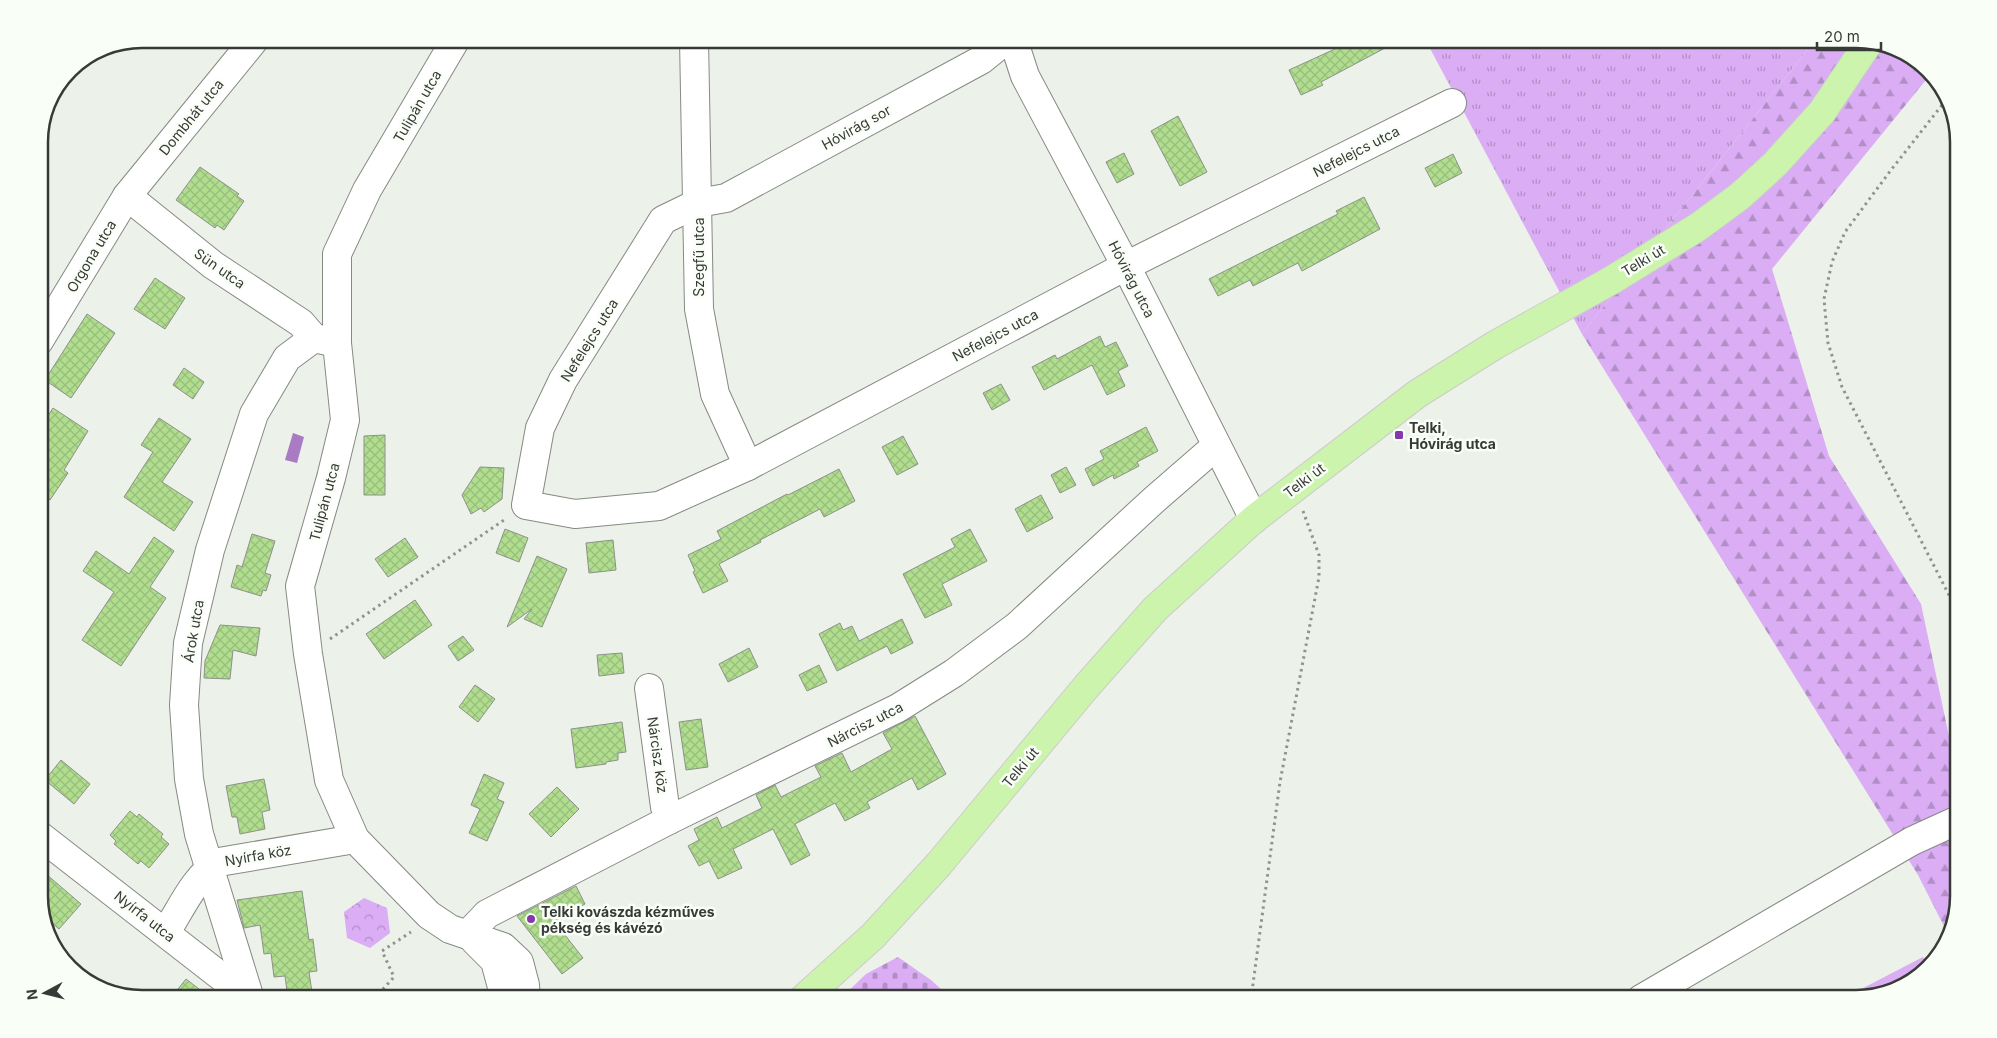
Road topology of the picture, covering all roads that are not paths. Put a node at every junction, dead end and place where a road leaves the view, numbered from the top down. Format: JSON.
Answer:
{"nodes":[{"id":1,"x":248,"y":48,"type":"edge"},
{"id":2,"x":451,"y":48,"type":"edge"},
{"id":3,"x":694,"y":48,"type":"edge"},
{"id":4,"x":996,"y":48,"type":"edge"},
{"id":5,"x":1017,"y":48,"type":"edge"},
{"id":6,"x":1865,"y":48,"type":"edge"},
{"id":7,"x":1452,"y":103,"type":"dead end"},
{"id":8,"x":127,"y":196,"type":"junction"},
{"id":9,"x":698,"y":203,"type":"junction"},
{"id":10,"x":1126,"y":266,"type":"junction"},
{"id":11,"x":48,"y":326,"type":"edge"},
{"id":12,"x":325,"y":341,"type":"junction"},
{"id":13,"x":1216,"y":446,"type":"junction"},
{"id":14,"x":748,"y":466,"type":"junction"},
{"id":15,"x":1254,"y":519,"type":"junction"},
{"id":16,"x":648,"y":688,"type":"dead end"},
{"id":17,"x":669,"y":820,"type":"junction"},
{"id":18,"x":1950,"y":824,"type":"edge"},
{"id":19,"x":355,"y":839,"type":"junction"},
{"id":20,"x":48,"y":842,"type":"edge"},
{"id":21,"x":209,"y":868,"type":"junction"},
{"id":22,"x":166,"y":932,"type":"junction"},
{"id":23,"x":468,"y":934,"type":"junction"},
{"id":24,"x":240,"y":991,"type":"edge"},
{"id":25,"x":247,"y":991,"type":"edge"},
{"id":26,"x":502,"y":991,"type":"edge"},
{"id":27,"x":525,"y":991,"type":"edge"},
{"id":28,"x":813,"y":991,"type":"edge"},
{"id":29,"x":1655,"y":991,"type":"edge"}],
"edges":[{"from":1,"to":8,"type":"street","name":"Dombhát utca"},
{"from":2,"to":12,"type":"street","name":"Tulipán utca"},
{"from":3,"to":9,"type":"street","name":"Szegfű utca"},
{"from":4,"to":9,"type":"street","name":"Hóvirág sor"},
{"from":5,"to":10,"type":"street","name":"Hóvirág utca"},
{"from":6,"to":15,"type":"main road","name":"Telki út"},
{"from":7,"to":10,"type":"street","name":"Nefelejcs utca"},
{"from":8,"to":11,"type":"street","name":"Orgona utca"},
{"from":8,"to":12,"type":"street","name":"Sün utca"},
{"from":9,"to":14,"type":"street","name":"Szegfű utca"},
{"from":9,"to":14,"type":"street","name":"Nefelejcs utca"},
{"from":10,"to":13,"type":"street","name":"Hóvirág utca"},
{"from":10,"to":14,"type":"street","name":"Nefelejcs utca"},
{"from":12,"to":19,"type":"street","name":"Tulipán utca"},
{"from":12,"to":21,"type":"street","name":"Árok utca"},
{"from":13,"to":15,"type":"street","name":"Hóvirág utca"},
{"from":13,"to":17,"type":"street","name":"Nárcisz utca"},
{"from":15,"to":28,"type":"main road","name":"Telki út"},
{"from":16,"to":17,"type":"street","name":"Nárcisz köz"},
{"from":17,"to":23,"type":"street","name":"Nárcisz utca"},
{"from":18,"to":29,"type":"street"},
{"from":19,"to":21,"type":"street","name":"Nyírfa köz"},
{"from":19,"to":23,"type":"street","name":"Tulipán utca"},
{"from":20,"to":22,"type":"street","name":"Nyírfa utca"},
{"from":21,"to":22,"type":"street","name":"Nyírfa köz"},
{"from":21,"to":25,"type":"street","name":"Árok utca"},
{"from":22,"to":24,"type":"street","name":"Nyírfa utca"},
{"from":23,"to":26,"type":"street","name":"Tulipán utca"},
{"from":23,"to":27,"type":"street","name":"Tulipán utca"}]}
